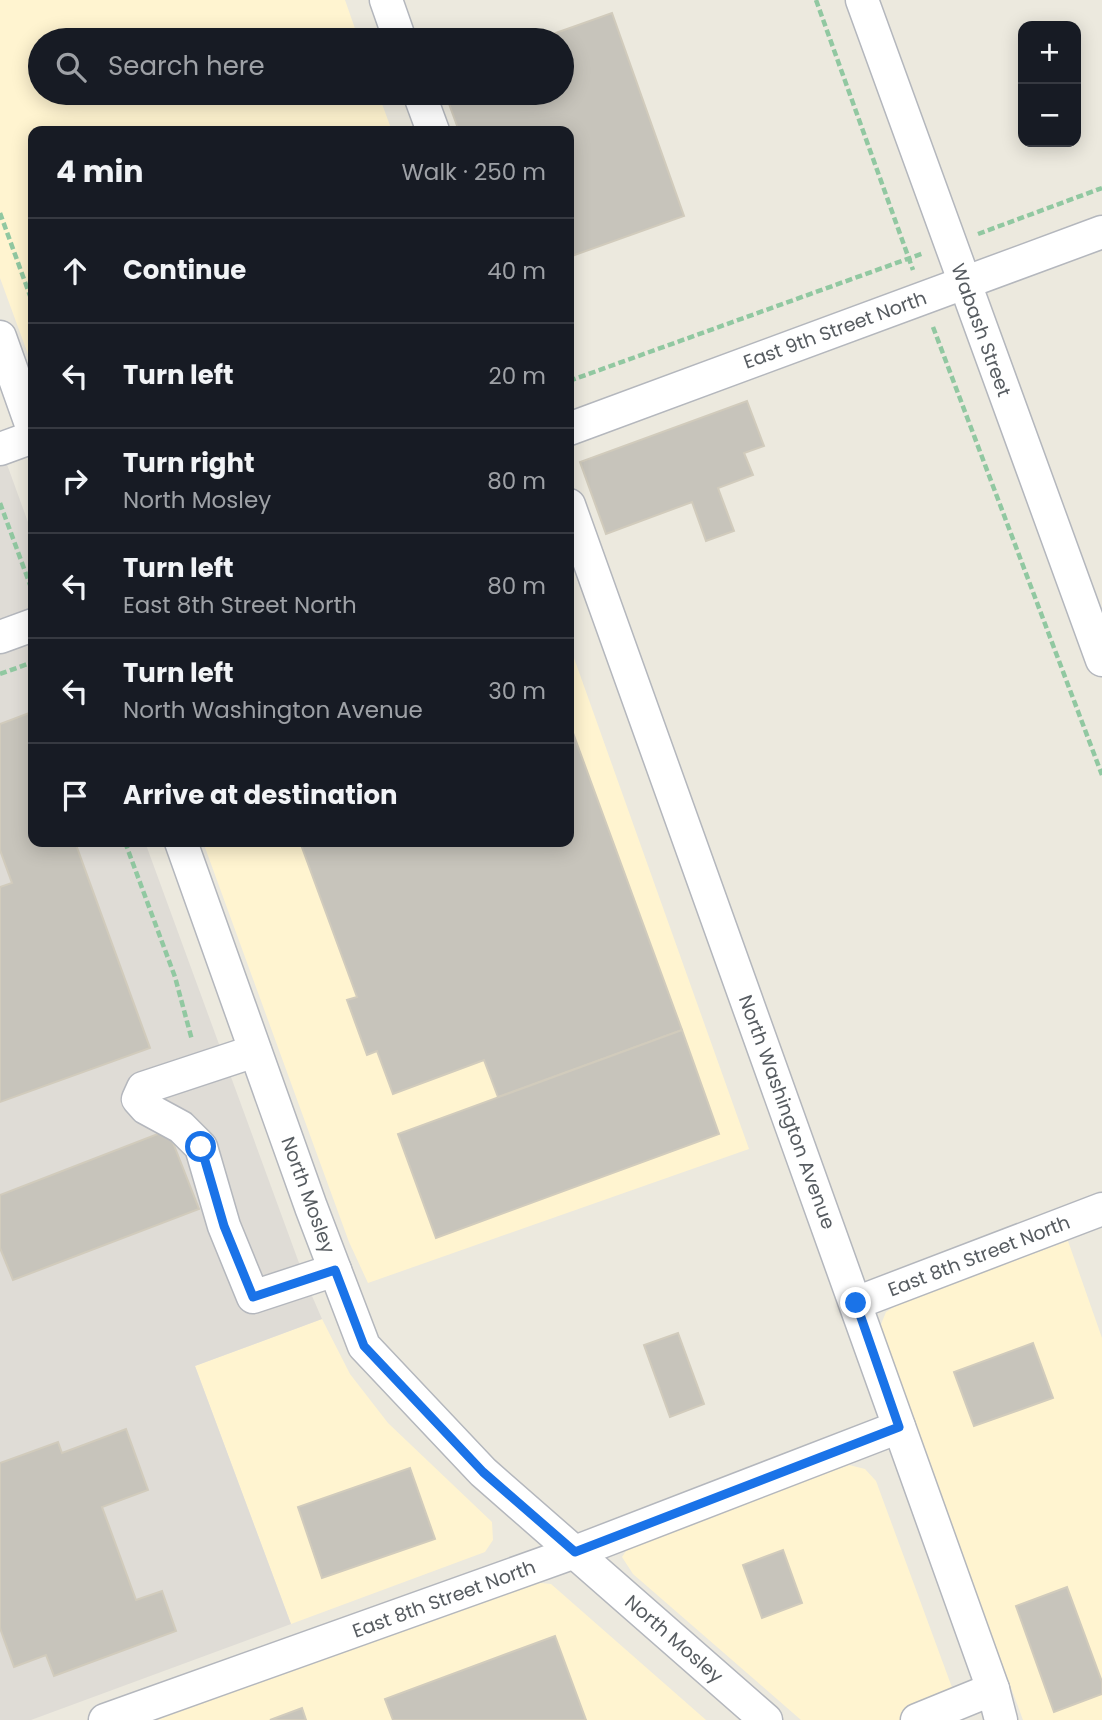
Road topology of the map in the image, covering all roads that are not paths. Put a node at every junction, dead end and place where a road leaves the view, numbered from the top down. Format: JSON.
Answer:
{"nodes":[{"id":1,"x":386,"y":0,"type":"edge"},
{"id":2,"x":862,"y":0,"type":"edge"},
{"id":3,"x":396,"y":28,"type":"edge"},
{"id":4,"x":423,"y":105,"type":"edge"},
{"id":5,"x":431,"y":126,"type":"edge"},
{"id":6,"x":1102,"y":232,"type":"edge"},
{"id":7,"x":964,"y":283,"type":"junction"},
{"id":8,"x":0,"y":337,"type":"edge"},
{"id":9,"x":28,"y":416,"type":"edge"},
{"id":10,"x":574,"y":427,"type":"edge"},
{"id":11,"x":28,"y":439,"type":"edge"},
{"id":12,"x":0,"y":449,"type":"edge"},
{"id":13,"x":574,"y":519,"type":"edge"},
{"id":14,"x":28,"y":627,"type":"edge"},
{"id":15,"x":0,"y":637,"type":"edge"},
{"id":16,"x":1102,"y":660,"type":"edge"},
{"id":17,"x":183,"y":847,"type":"edge"},
{"id":18,"x":255,"y":1051,"type":"junction"},
{"id":19,"x":1102,"y":1209,"type":"edge"},
{"id":20,"x":335,"y":1270,"type":"junction"},
{"id":21,"x":856,"y":1303,"type":"junction"},
{"id":22,"x":899,"y":1427,"type":"junction"},
{"id":23,"x":575,"y":1552,"type":"junction"},
{"id":24,"x":993,"y":1689,"type":"junction"},
{"id":25,"x":105,"y":1720,"type":"edge"},
{"id":26,"x":766,"y":1720,"type":"edge"},
{"id":27,"x":917,"y":1720,"type":"edge"},
{"id":28,"x":1002,"y":1720,"type":"edge"}],
"edges":[{"from":1,"to":3,"type":"street"},
{"from":2,"to":7,"type":"street","name":"Wabash Street"},
{"from":4,"to":5,"type":"street"},
{"from":6,"to":7,"type":"street","name":"East 9th Street North"},
{"from":7,"to":10,"type":"street","name":"East 9th Street North"},
{"from":7,"to":16,"type":"street","name":"Wabash Street"},
{"from":8,"to":9,"type":"street"},
{"from":11,"to":12,"type":"street"},
{"from":13,"to":21,"type":"street","name":"North Washington Avenue"},
{"from":14,"to":15,"type":"street"},
{"from":17,"to":18,"type":"street","name":"North Mosley"},
{"from":18,"to":20,"type":"street","name":"North Mosley"},
{"from":18,"to":20,"type":"street"},
{"from":19,"to":21,"type":"street","name":"East 8th Street North"},
{"from":20,"to":23,"type":"street","name":"North Mosley"},
{"from":21,"to":22,"type":"street","name":"North Washington Avenue"},
{"from":22,"to":23,"type":"street","name":"East 8th Street North"},
{"from":22,"to":24,"type":"street","name":"North Washington Avenue"},
{"from":23,"to":25,"type":"street","name":"East 8th Street North"},
{"from":23,"to":26,"type":"street","name":"North Mosley"},
{"from":24,"to":27,"type":"street"},
{"from":24,"to":28,"type":"street","name":"North Washington Avenue"}]}
